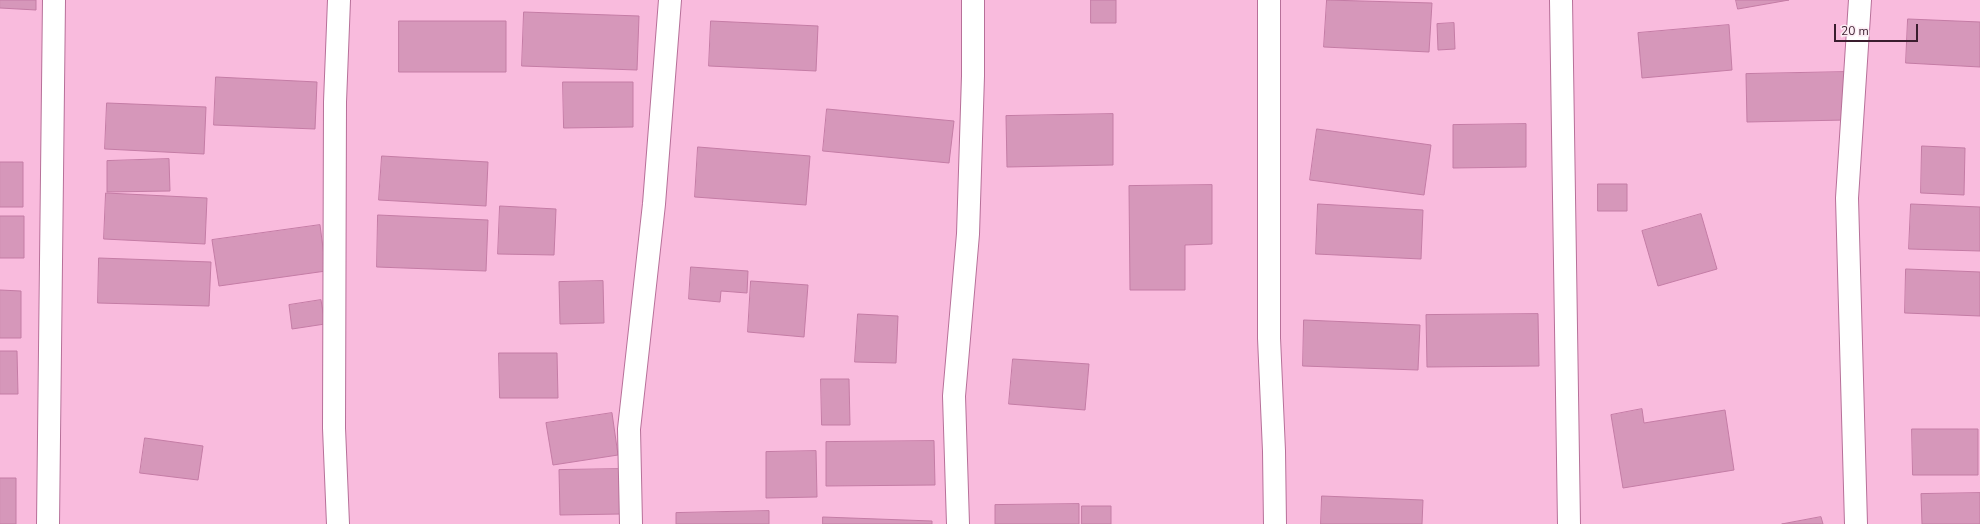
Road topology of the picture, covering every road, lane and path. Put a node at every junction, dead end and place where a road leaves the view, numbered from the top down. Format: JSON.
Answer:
{"nodes":[{"id":1,"x":54,"y":0,"type":"edge"},
{"id":2,"x":340,"y":0,"type":"edge"},
{"id":3,"x":670,"y":0,"type":"edge"},
{"id":4,"x":973,"y":0,"type":"edge"},
{"id":5,"x":1269,"y":0,"type":"edge"},
{"id":6,"x":1561,"y":0,"type":"edge"},
{"id":7,"x":1860,"y":0,"type":"edge"},
{"id":8,"x":48,"y":524,"type":"edge"},
{"id":9,"x":338,"y":524,"type":"edge"},
{"id":10,"x":632,"y":524,"type":"edge"},
{"id":11,"x":958,"y":524,"type":"edge"},
{"id":12,"x":1275,"y":524,"type":"edge"},
{"id":13,"x":1569,"y":524,"type":"edge"},
{"id":14,"x":1856,"y":524,"type":"edge"}],
"edges":[{"from":1,"to":8,"type":"street"},
{"from":2,"to":9,"type":"street"},
{"from":3,"to":10,"type":"street"},
{"from":4,"to":11,"type":"street"},
{"from":5,"to":12,"type":"street"},
{"from":6,"to":13,"type":"street"},
{"from":7,"to":14,"type":"street"}]}
